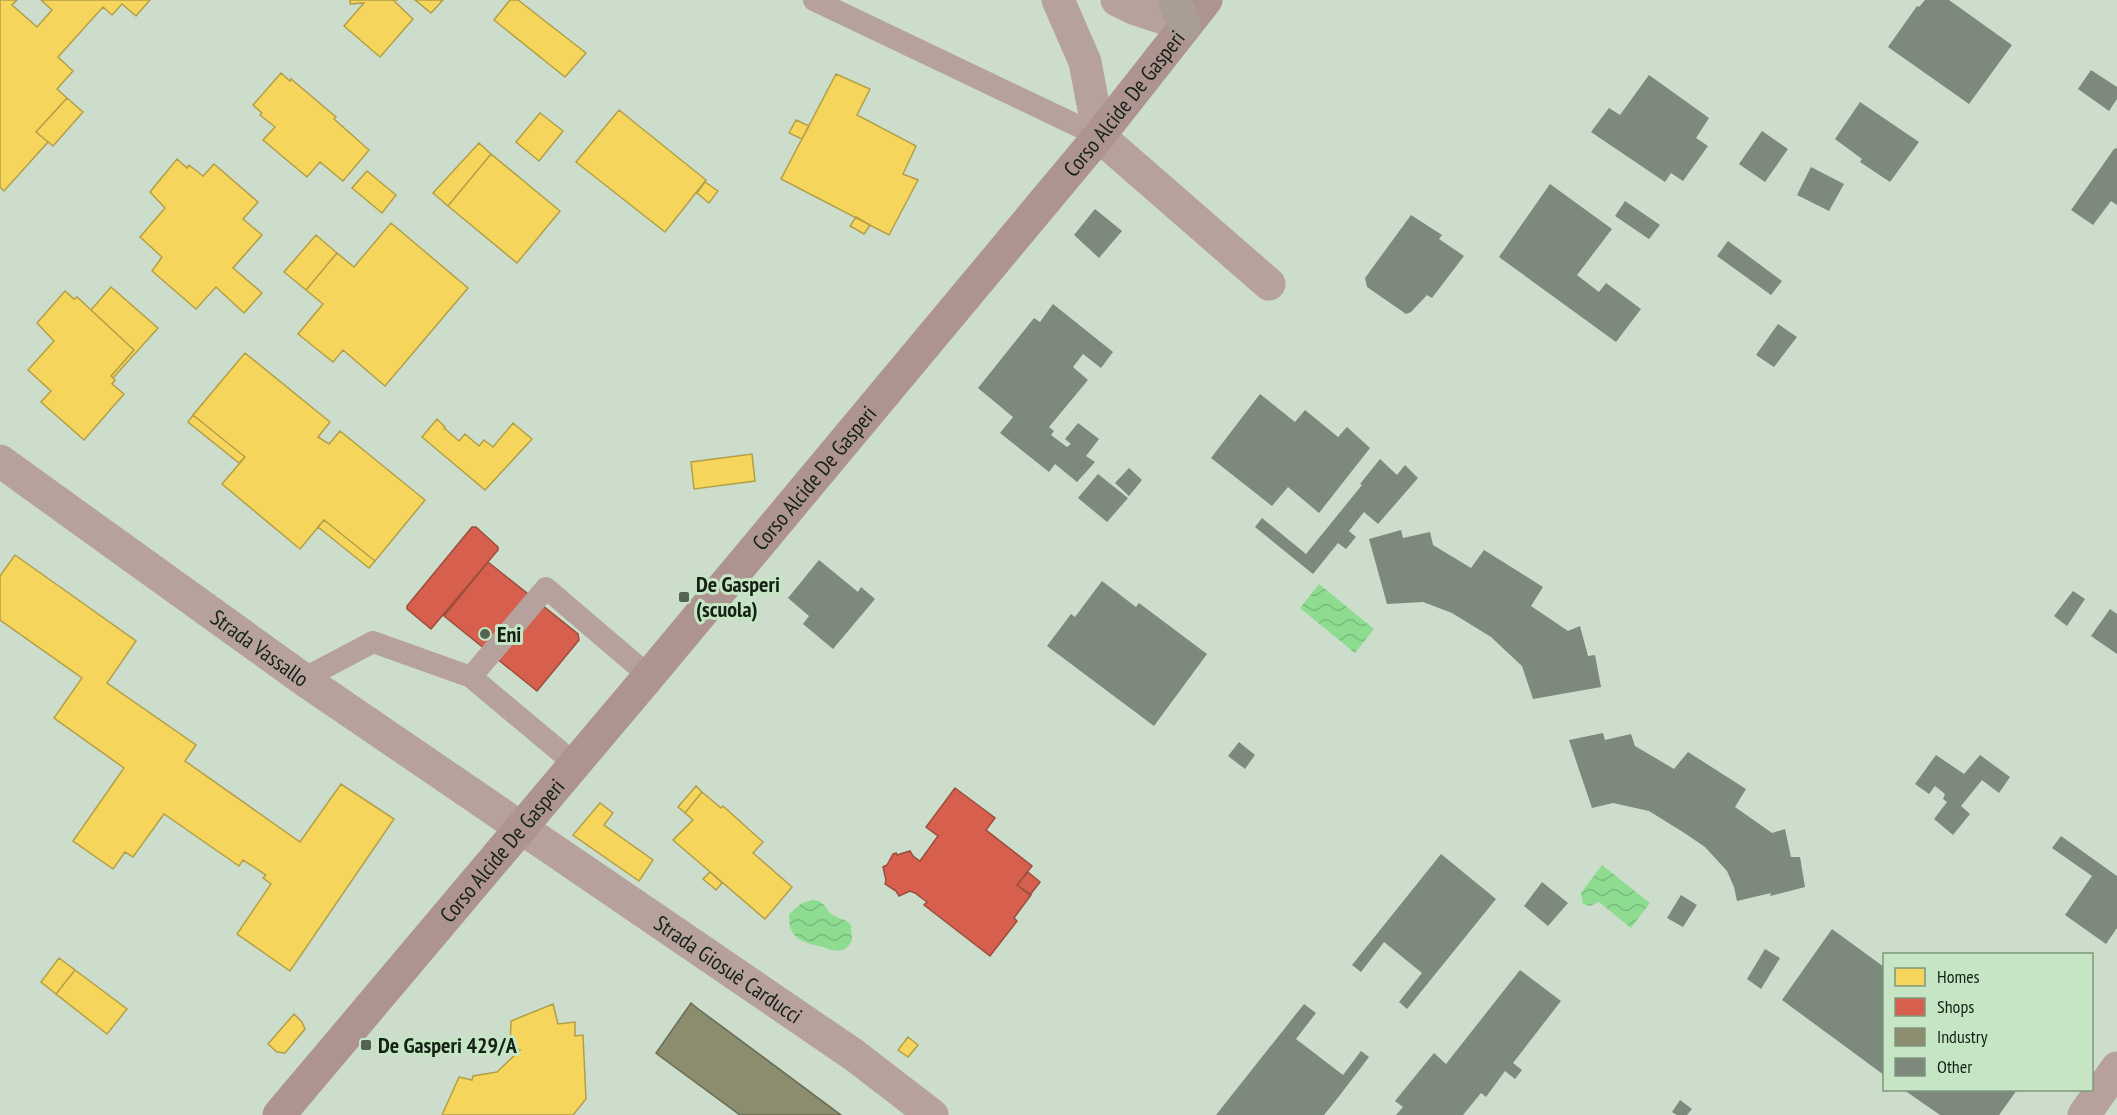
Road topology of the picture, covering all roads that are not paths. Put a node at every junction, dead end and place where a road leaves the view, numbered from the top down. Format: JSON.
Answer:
{"nodes":[{"id":1,"x":814,"y":0,"type":"edge"},
{"id":2,"x":1058,"y":0,"type":"edge"},
{"id":3,"x":1117,"y":0,"type":"edge"},
{"id":4,"x":1206,"y":0,"type":"edge"},
{"id":5,"x":1179,"y":12,"type":"edge"},
{"id":6,"x":1099,"y":136,"type":"junction"},
{"id":7,"x":1269,"y":284,"type":"dead end"},
{"id":8,"x":0,"y":461,"type":"edge"},
{"id":9,"x":471,"y":676,"type":"junction"},
{"id":10,"x":649,"y":676,"type":"junction"},
{"id":11,"x":303,"y":679,"type":"junction"},
{"id":12,"x":575,"y":764,"type":"junction"},
{"id":13,"x":521,"y":829,"type":"junction"},
{"id":14,"x":2117,"y":1068,"type":"edge"},
{"id":15,"x":279,"y":1115,"type":"edge"},
{"id":16,"x":932,"y":1115,"type":"edge"},
{"id":17,"x":2084,"y":1115,"type":"edge"}],
"edges":[{"from":1,"to":6,"type":"lane"},
{"from":2,"to":6,"type":"street"},
{"from":3,"to":5,"type":"street"},
{"from":4,"to":5,"type":"street","name":"Corso Alcide De Gasperi"},
{"from":5,"to":6,"type":"street","name":"Corso Alcide De Gasperi"},
{"from":6,"to":7,"type":"street"},
{"from":6,"to":10,"type":"street","name":"Corso Alcide De Gasperi"},
{"from":8,"to":11,"type":"street","name":"Strada Vassallo"},
{"from":9,"to":10,"type":"lane"},
{"from":9,"to":11,"type":"lane"},
{"from":9,"to":12,"type":"lane"},
{"from":10,"to":12,"type":"street","name":"Corso Alcide De Gasperi"},
{"from":11,"to":13,"type":"street","name":"Strada Vassallo"},
{"from":12,"to":13,"type":"street","name":"Corso Alcide De Gasperi"},
{"from":13,"to":15,"type":"street","name":"Corso Alcide De Gasperi"},
{"from":13,"to":16,"type":"street","name":"Strada Giosuè Carducci"},
{"from":14,"to":17,"type":"street"}]}
